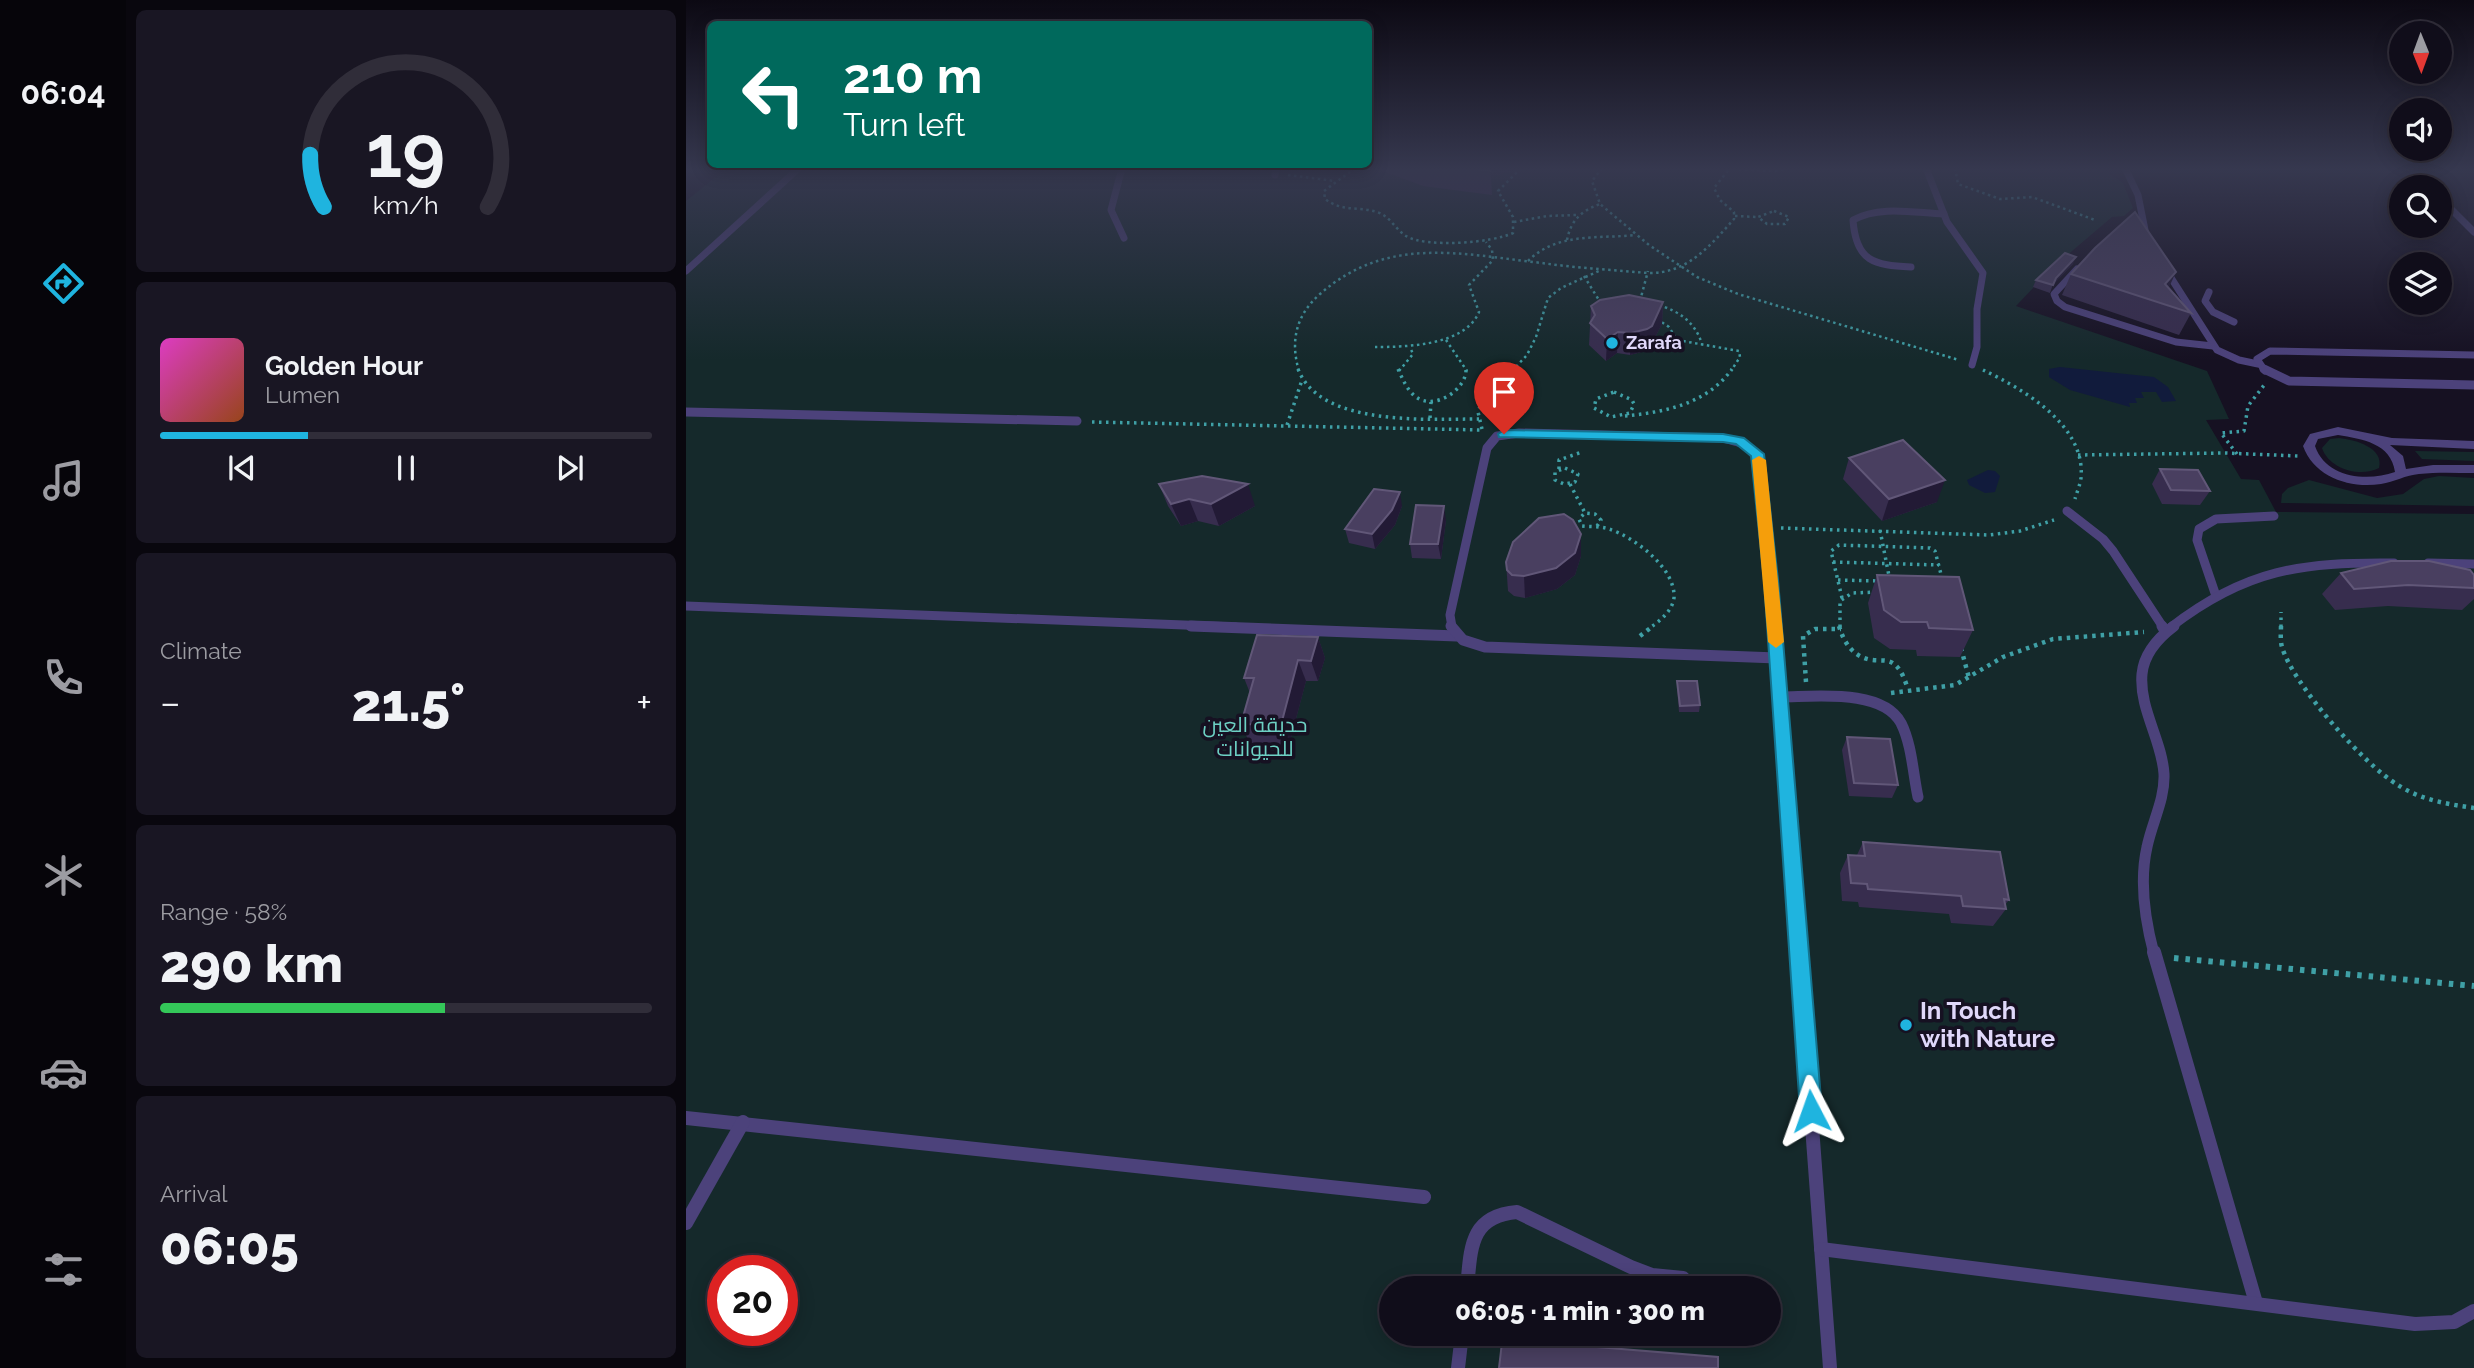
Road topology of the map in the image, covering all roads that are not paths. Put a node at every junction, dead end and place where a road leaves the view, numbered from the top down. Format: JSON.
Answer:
{"nodes":[{"id":1,"x":729,"y":232,"type":"edge"},
{"id":2,"x":1121,"y":232,"type":"edge"},
{"id":3,"x":1855,"y":232,"type":"edge"},
{"id":4,"x":1954,"y":232,"type":"edge"},
{"id":5,"x":2146,"y":232,"type":"edge"},
{"id":6,"x":1124,"y":238,"type":"dead end"},
{"id":7,"x":2148,"y":239,"type":"edge"},
{"id":8,"x":2084,"y":262,"type":"edge"},
{"id":9,"x":2161,"y":263,"type":"edge"},
{"id":10,"x":1911,"y":267,"type":"dead end"},
{"id":11,"x":686,"y":271,"type":"edge"},
{"id":12,"x":2209,"y":292,"type":"dead end"},
{"id":13,"x":2234,"y":322,"type":"dead end"},
{"id":14,"x":2213,"y":346,"type":"junction"},
{"id":15,"x":2474,"y":355,"type":"edge"},
{"id":16,"x":2258,"y":364,"type":"junction"},
{"id":17,"x":1972,"y":365,"type":"road end"},
{"id":18,"x":2474,"y":384,"type":"edge"},
{"id":19,"x":686,"y":412,"type":"edge"},
{"id":20,"x":1077,"y":421,"type":"road end"},
{"id":21,"x":2375,"y":439,"type":"junction"},
{"id":22,"x":2474,"y":445,"type":"edge"},
{"id":23,"x":2474,"y":469,"type":"edge"},
{"id":24,"x":2401,"y":473,"type":"junction"},
{"id":25,"x":2067,"y":510,"type":"road end"},
{"id":26,"x":2274,"y":516,"type":"dead end"},
{"id":27,"x":2407,"y":563,"type":"edge"},
{"id":28,"x":2420,"y":563,"type":"edge"},
{"id":29,"x":2474,"y":564,"type":"edge"},
{"id":30,"x":2216,"y":596,"type":"junction"},
{"id":31,"x":686,"y":606,"type":"edge"},
{"id":32,"x":2164,"y":633,"type":"junction"},
{"id":33,"x":1457,"y":636,"type":"junction"},
{"id":34,"x":1777,"y":658,"type":"junction"},
{"id":35,"x":1780,"y":696,"type":"junction"},
{"id":36,"x":1918,"y":797,"type":"dead end"},
{"id":37,"x":686,"y":1118,"type":"edge"},
{"id":38,"x":743,"y":1122,"type":"junction"},
{"id":39,"x":1424,"y":1197,"type":"dead end"},
{"id":40,"x":686,"y":1223,"type":"edge"},
{"id":41,"x":1821,"y":1249,"type":"junction"},
{"id":42,"x":1468,"y":1276,"type":"edge"},
{"id":43,"x":1662,"y":1276,"type":"edge"},
{"id":44,"x":2256,"y":1303,"type":"junction"},
{"id":45,"x":2474,"y":1311,"type":"edge"},
{"id":46,"x":1461,"y":1346,"type":"edge"},
{"id":47,"x":1458,"y":1368,"type":"edge"},
{"id":48,"x":1830,"y":1368,"type":"edge"}],
"edges":[{"from":1,"to":11,"type":"lane"},
{"from":2,"to":6,"type":"lane"},
{"from":3,"to":10,"type":"lane"},
{"from":4,"to":17,"type":"lane"},
{"from":5,"to":7,"type":"lane"},
{"from":8,"to":14,"type":"lane"},
{"from":9,"to":14,"type":"lane"},
{"from":12,"to":13,"type":"lane"},
{"from":14,"to":16,"type":"lane"},
{"from":15,"to":16,"type":"lane"},
{"from":16,"to":18,"type":"lane"},
{"from":19,"to":20,"type":"lane"},
{"from":21,"to":22,"type":"street"},
{"from":21,"to":24,"type":"street"},
{"from":21,"to":24,"type":"street"},
{"from":23,"to":24,"type":"street"},
{"from":25,"to":32,"type":"lane"},
{"from":26,"to":30,"type":"lane"},
{"from":27,"to":30,"type":"lane"},
{"from":28,"to":29,"type":"lane"},
{"from":30,"to":32,"type":"lane"},
{"from":31,"to":33,"type":"lane"},
{"from":32,"to":44,"type":"lane"},
{"from":33,"to":34,"type":"lane"},
{"from":33,"to":34,"type":"lane"},
{"from":34,"to":35,"type":"lane"},
{"from":35,"to":36,"type":"lane"},
{"from":35,"to":41,"type":"lane"},
{"from":37,"to":38,"type":"lane"},
{"from":38,"to":39,"type":"lane"},
{"from":38,"to":40,"type":"lane"},
{"from":41,"to":44,"type":"lane"},
{"from":41,"to":48,"type":"lane"},
{"from":42,"to":43,"type":"lane"},
{"from":44,"to":45,"type":"lane"},
{"from":46,"to":47,"type":"lane"}]}
